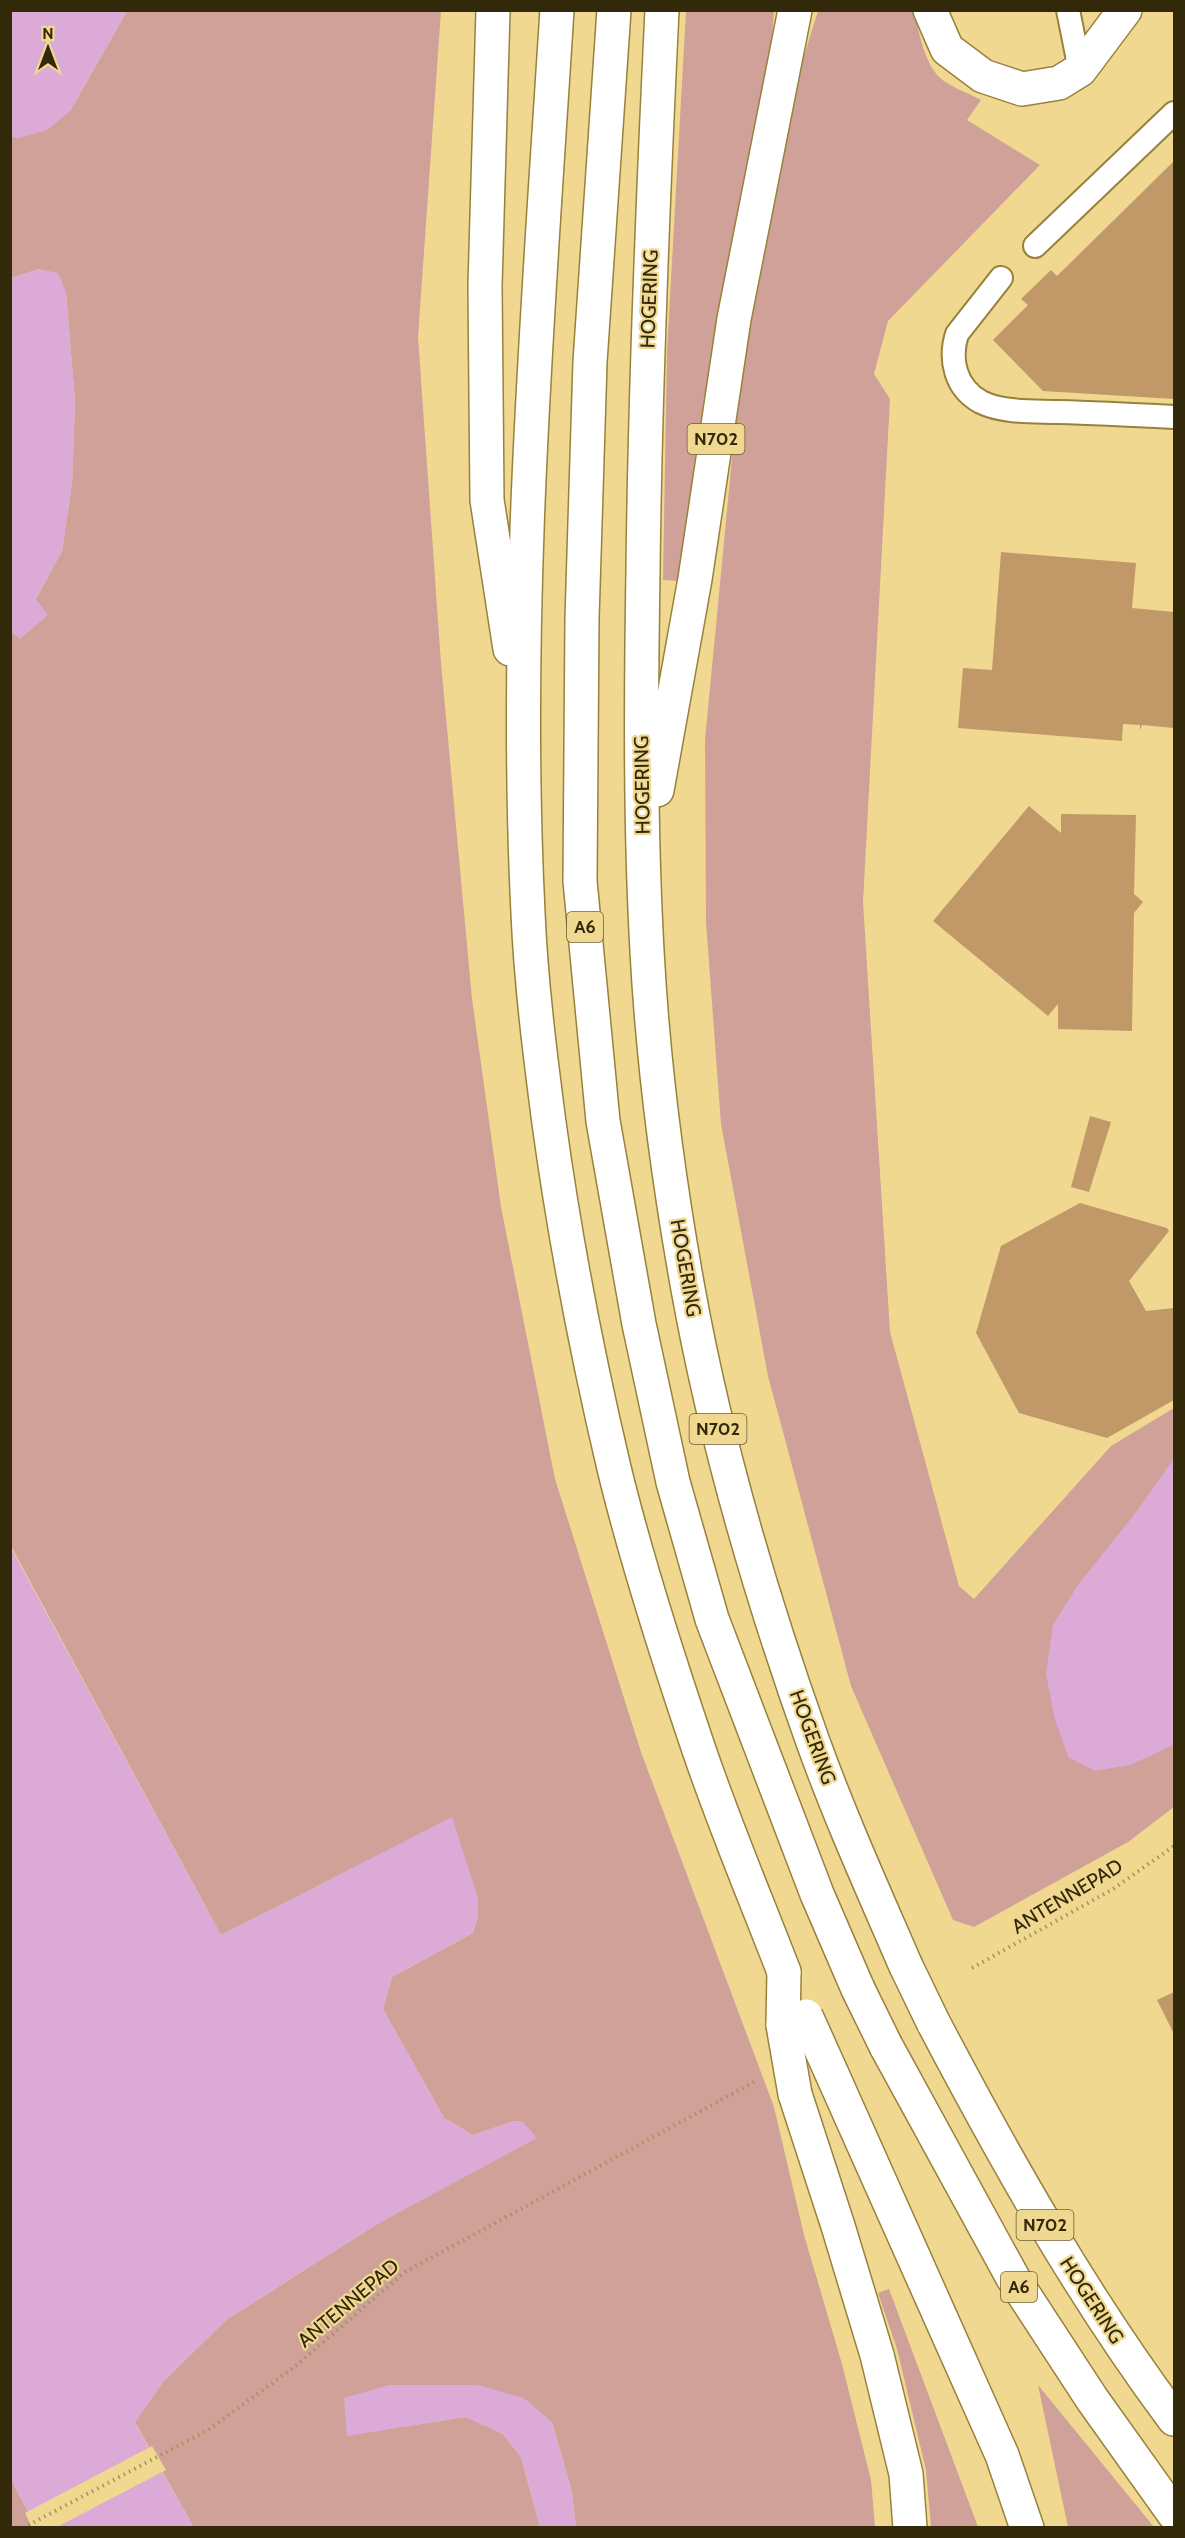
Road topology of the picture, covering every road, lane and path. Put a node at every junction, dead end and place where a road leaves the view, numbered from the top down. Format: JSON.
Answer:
{"nodes":[{"id":1,"x":493,"y":10,"type":"edge"},
{"id":2,"x":557,"y":10,"type":"edge"},
{"id":3,"x":614,"y":10,"type":"edge"},
{"id":4,"x":662,"y":10,"type":"edge"},
{"id":5,"x":795,"y":10,"type":"edge"},
{"id":6,"x":930,"y":10,"type":"edge"},
{"id":7,"x":1068,"y":10,"type":"edge"},
{"id":8,"x":1125,"y":10,"type":"edge"},
{"id":9,"x":1080,"y":70,"type":"junction"},
{"id":10,"x":1174,"y":112,"type":"edge"},
{"id":11,"x":1035,"y":246,"type":"dead end"},
{"id":12,"x":1001,"y":278,"type":"dead end"},
{"id":13,"x":1174,"y":417,"type":"edge"},
{"id":14,"x":524,"y":731,"type":"junction"},
{"id":15,"x":643,"y":868,"type":"junction"},
{"id":16,"x":1174,"y":1846,"type":"edge"},
{"id":17,"x":972,"y":1968,"type":"dead end"},
{"id":18,"x":794,"y":2020,"type":"junction"},
{"id":19,"x":762,"y":2078,"type":"dead end"},
{"id":20,"x":1174,"y":2419,"type":"edge"},
{"id":21,"x":1174,"y":2514,"type":"edge"},
{"id":22,"x":23,"y":2528,"type":"edge"},
{"id":23,"x":910,"y":2528,"type":"edge"},
{"id":24,"x":1027,"y":2528,"type":"edge"}],
"edges":[{"from":1,"to":14,"type":"main road"},
{"from":2,"to":14,"type":"main road"},
{"from":3,"to":21,"type":"main road","number":"A6","bridge":true},
{"from":4,"to":15,"type":"main road","name":"HOGERING","number":"N702"},
{"from":5,"to":15,"type":"main road","number":"N702"},
{"from":6,"to":9,"type":"main road"},
{"from":7,"to":9,"type":"lane"},
{"from":8,"to":9,"type":"main road"},
{"from":10,"to":11,"type":"lane"},
{"from":12,"to":13,"type":"lane"},
{"from":14,"to":18,"type":"main road"},
{"from":15,"to":20,"type":"main road","name":"HOGERING","number":"N702","bridge":true},
{"from":16,"to":17,"type":"path","name":"ANTENNEPAD"},
{"from":18,"to":23,"type":"main road","bridge":true},
{"from":18,"to":24,"type":"main road","bridge":true},
{"from":19,"to":22,"type":"path","name":"ANTENNEPAD"}]}
